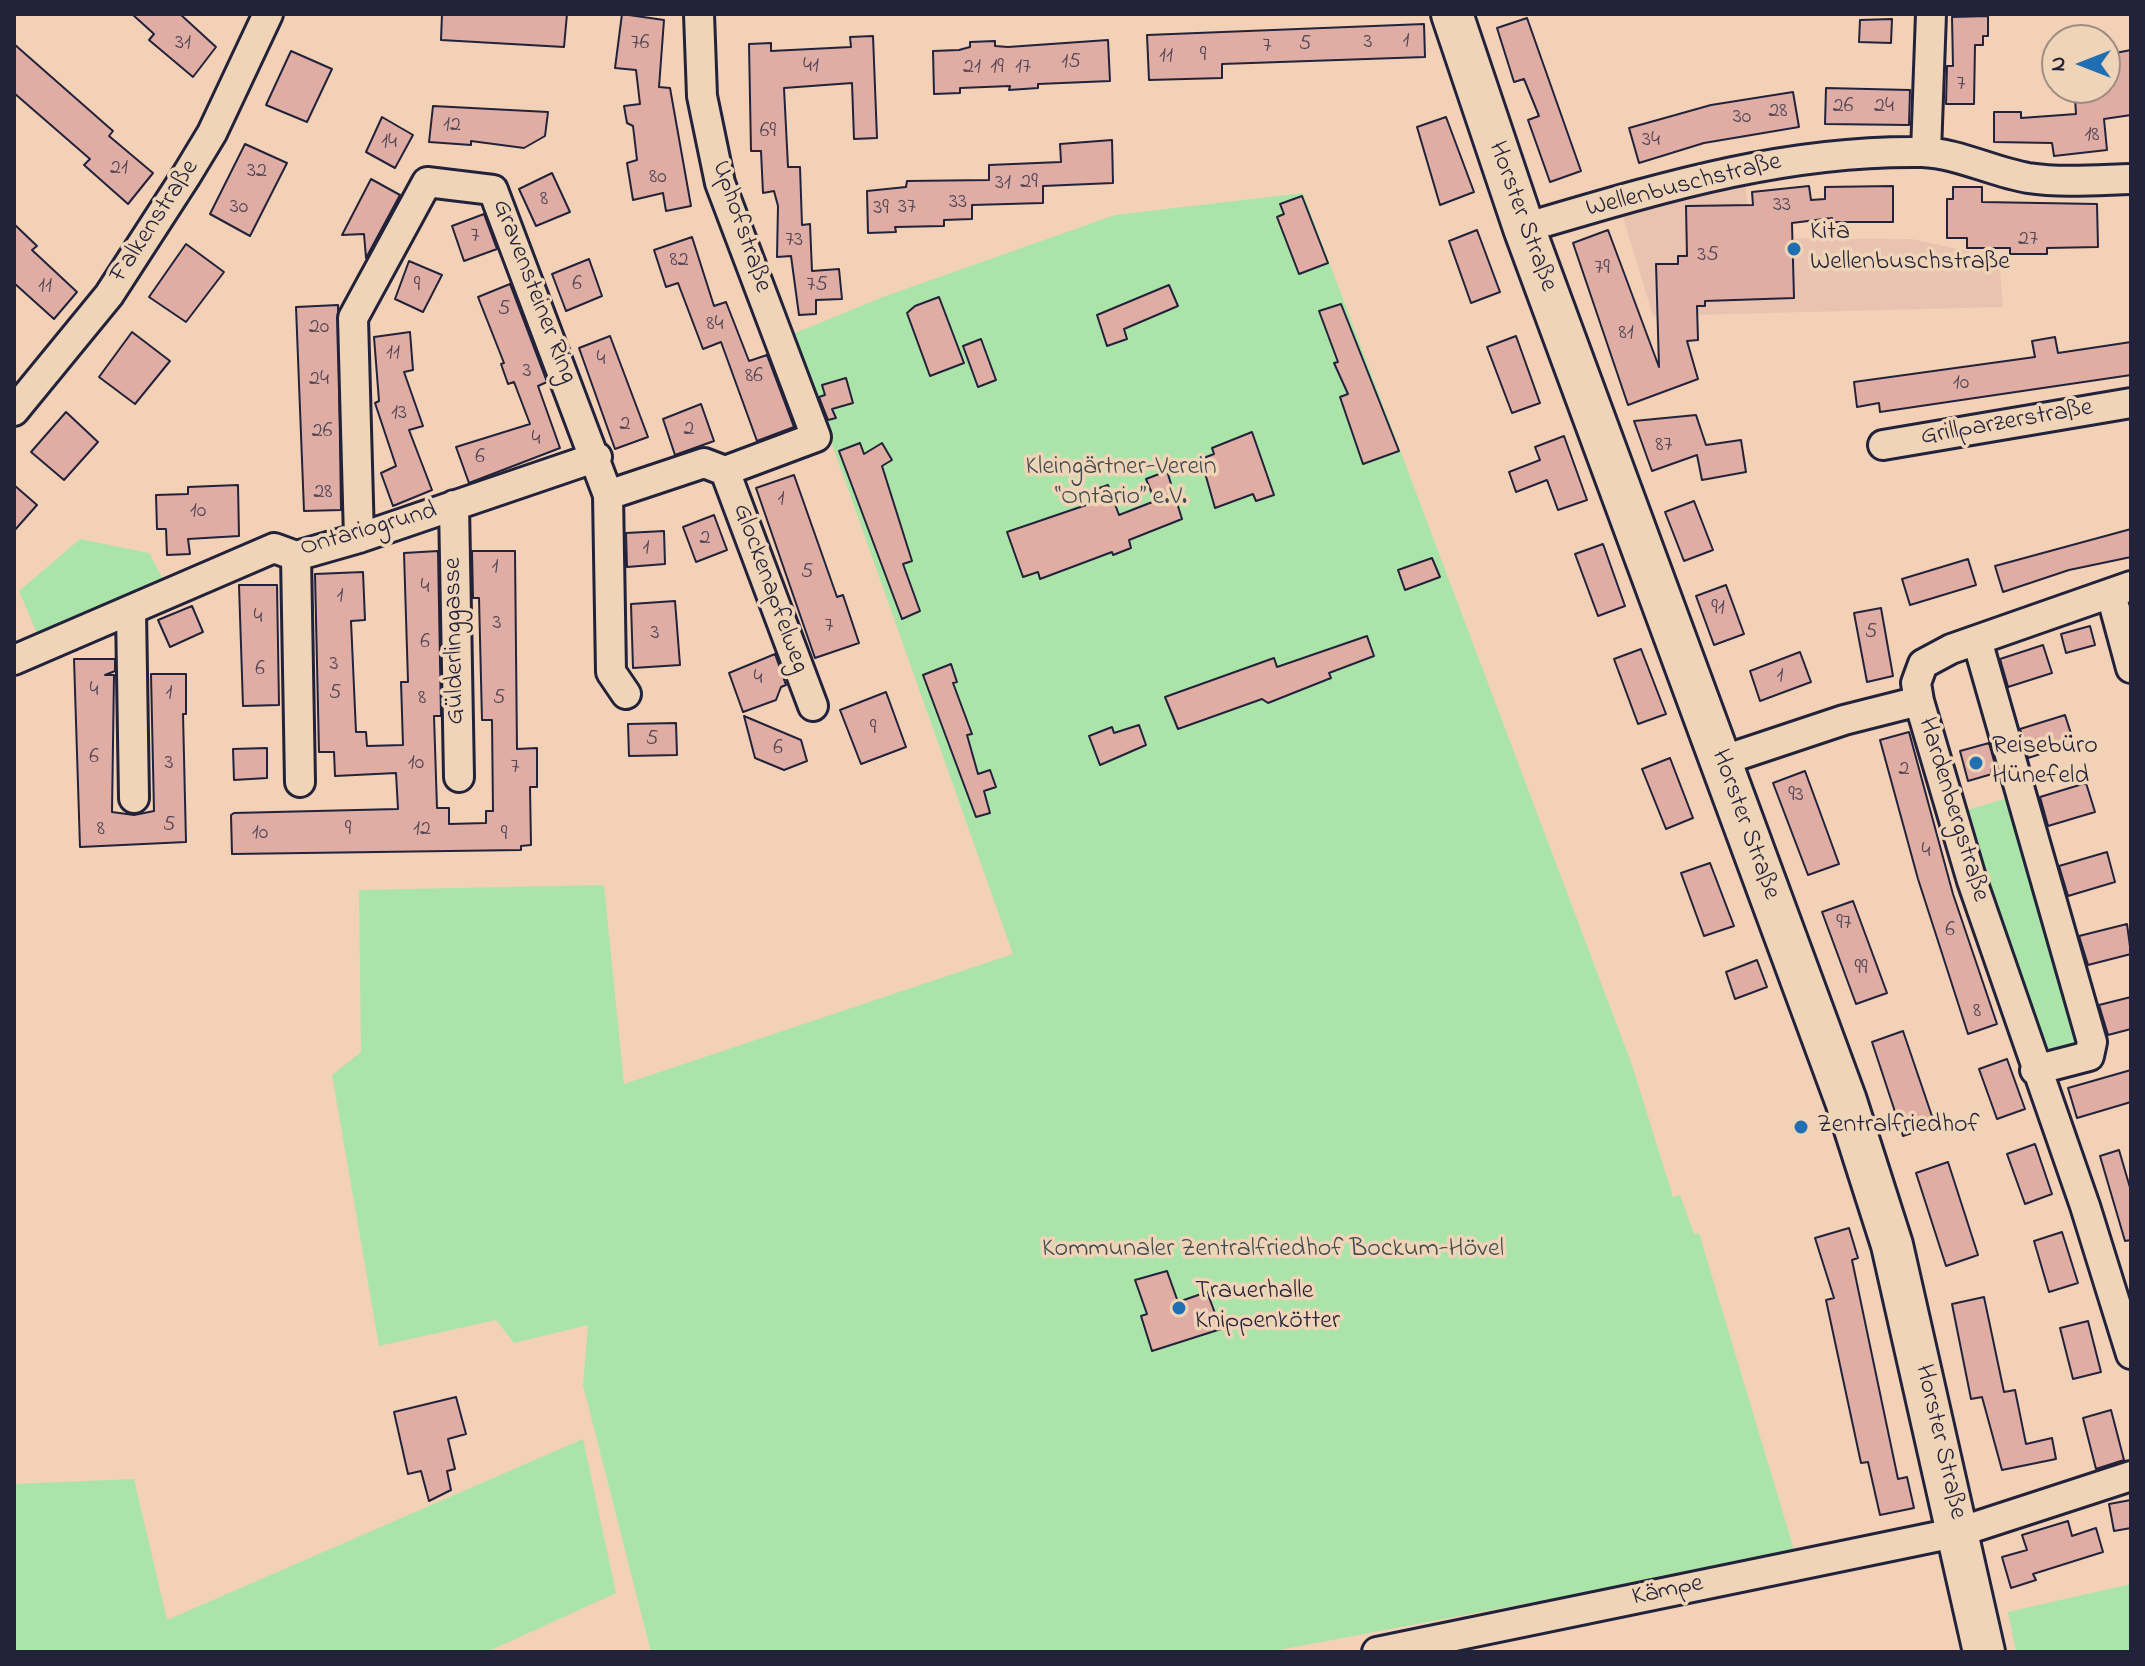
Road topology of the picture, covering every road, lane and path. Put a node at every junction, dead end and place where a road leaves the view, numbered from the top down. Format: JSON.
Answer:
{"nodes":[{"id":1,"x":268,"y":14,"type":"edge"},
{"id":2,"x":699,"y":14,"type":"edge"},
{"id":3,"x":722,"y":14,"type":"edge"},
{"id":4,"x":1452,"y":14,"type":"edge"},
{"id":5,"x":1931,"y":14,"type":"edge"},
{"id":6,"x":1926,"y":152,"type":"junction"},
{"id":7,"x":2131,"y":179,"type":"edge"},
{"id":8,"x":1524,"y":228,"type":"junction"},
{"id":9,"x":2131,"y":403,"type":"edge"},
{"id":10,"x":14,"y":411,"type":"edge"},
{"id":11,"x":1883,"y":445,"type":"dead end"},
{"id":12,"x":597,"y":457,"type":"junction"},
{"id":13,"x":725,"y":471,"type":"junction"},
{"id":14,"x":608,"y":495,"type":"junction"},
{"id":15,"x":454,"y":505,"type":"junction"},
{"id":16,"x":359,"y":538,"type":"junction"},
{"id":17,"x":296,"y":556,"type":"junction"},
{"id":18,"x":2121,"y":590,"type":"edge"},
{"id":19,"x":131,"y":611,"type":"junction"},
{"id":20,"x":1977,"y":640,"type":"junction"},
{"id":21,"x":14,"y":660,"type":"edge"},
{"id":22,"x":2131,"y":668,"type":"edge"},
{"id":23,"x":626,"y":694,"type":"dead end"},
{"id":24,"x":1919,"y":701,"type":"junction"},
{"id":25,"x":813,"y":706,"type":"dead end"},
{"id":26,"x":1721,"y":761,"type":"junction"},
{"id":27,"x":459,"y":777,"type":"dead end"},
{"id":28,"x":300,"y":782,"type":"dead end"},
{"id":29,"x":134,"y":798,"type":"dead end"},
{"id":30,"x":2035,"y":1070,"type":"junction"},
{"id":31,"x":2131,"y":1354,"type":"edge"},
{"id":32,"x":2131,"y":1476,"type":"edge"},
{"id":33,"x":1959,"y":1532,"type":"junction"},
{"id":34,"x":1377,"y":1652,"type":"edge"},
{"id":35,"x":1984,"y":1652,"type":"edge"}],
"edges":[{"from":1,"to":10,"type":"street","name":"Falkenstraße"},
{"from":2,"to":3,"type":"street"},
{"from":2,"to":13,"type":"street","name":"Uphofstraße"},
{"from":4,"to":8,"type":"street","name":"Horster Straße"},
{"from":5,"to":6,"type":"street"},
{"from":6,"to":7,"type":"street","name":"Wellenbuschstraße"},
{"from":6,"to":8,"type":"street","name":"Wellenbuschstraße"},
{"from":8,"to":26,"type":"street","name":"Horster Straße"},
{"from":9,"to":11,"type":"street","name":"Grillparzerstraße"},
{"from":12,"to":14,"type":"street","name":"Gravensteiner Ring"},
{"from":12,"to":15,"type":"street","name":"Ontariogrund"},
{"from":12,"to":16,"type":"street","name":"Gravensteiner Ring"},
{"from":13,"to":14,"type":"street"},
{"from":13,"to":25,"type":"street","name":"Glockenapfelweg"},
{"from":14,"to":23,"type":"street","name":"Gravensteiner Ring"},
{"from":15,"to":16,"type":"street","name":"Ontariogrund"},
{"from":15,"to":27,"type":"street","name":"Gülderlinggasse"},
{"from":16,"to":17,"type":"street","name":"Ontariogrund"},
{"from":17,"to":19,"type":"street","name":"Ontariogrund"},
{"from":17,"to":28,"type":"street"},
{"from":18,"to":20,"type":"street"},
{"from":18,"to":22,"type":"street"},
{"from":19,"to":21,"type":"street","name":"Ontariogrund"},
{"from":19,"to":29,"type":"street"},
{"from":20,"to":24,"type":"street"},
{"from":20,"to":30,"type":"street"},
{"from":24,"to":26,"type":"street","name":"Hardenbergstraße"},
{"from":24,"to":30,"type":"street","name":"Hardenbergstraße"},
{"from":26,"to":33,"type":"street","name":"Horster Straße"},
{"from":30,"to":31,"type":"street","name":"Hardenbergstraße"},
{"from":32,"to":33,"type":"street","name":"Kämpe"},
{"from":33,"to":34,"type":"street","name":"Kämpe"},
{"from":33,"to":35,"type":"street","name":"Horster Straße"}]}
